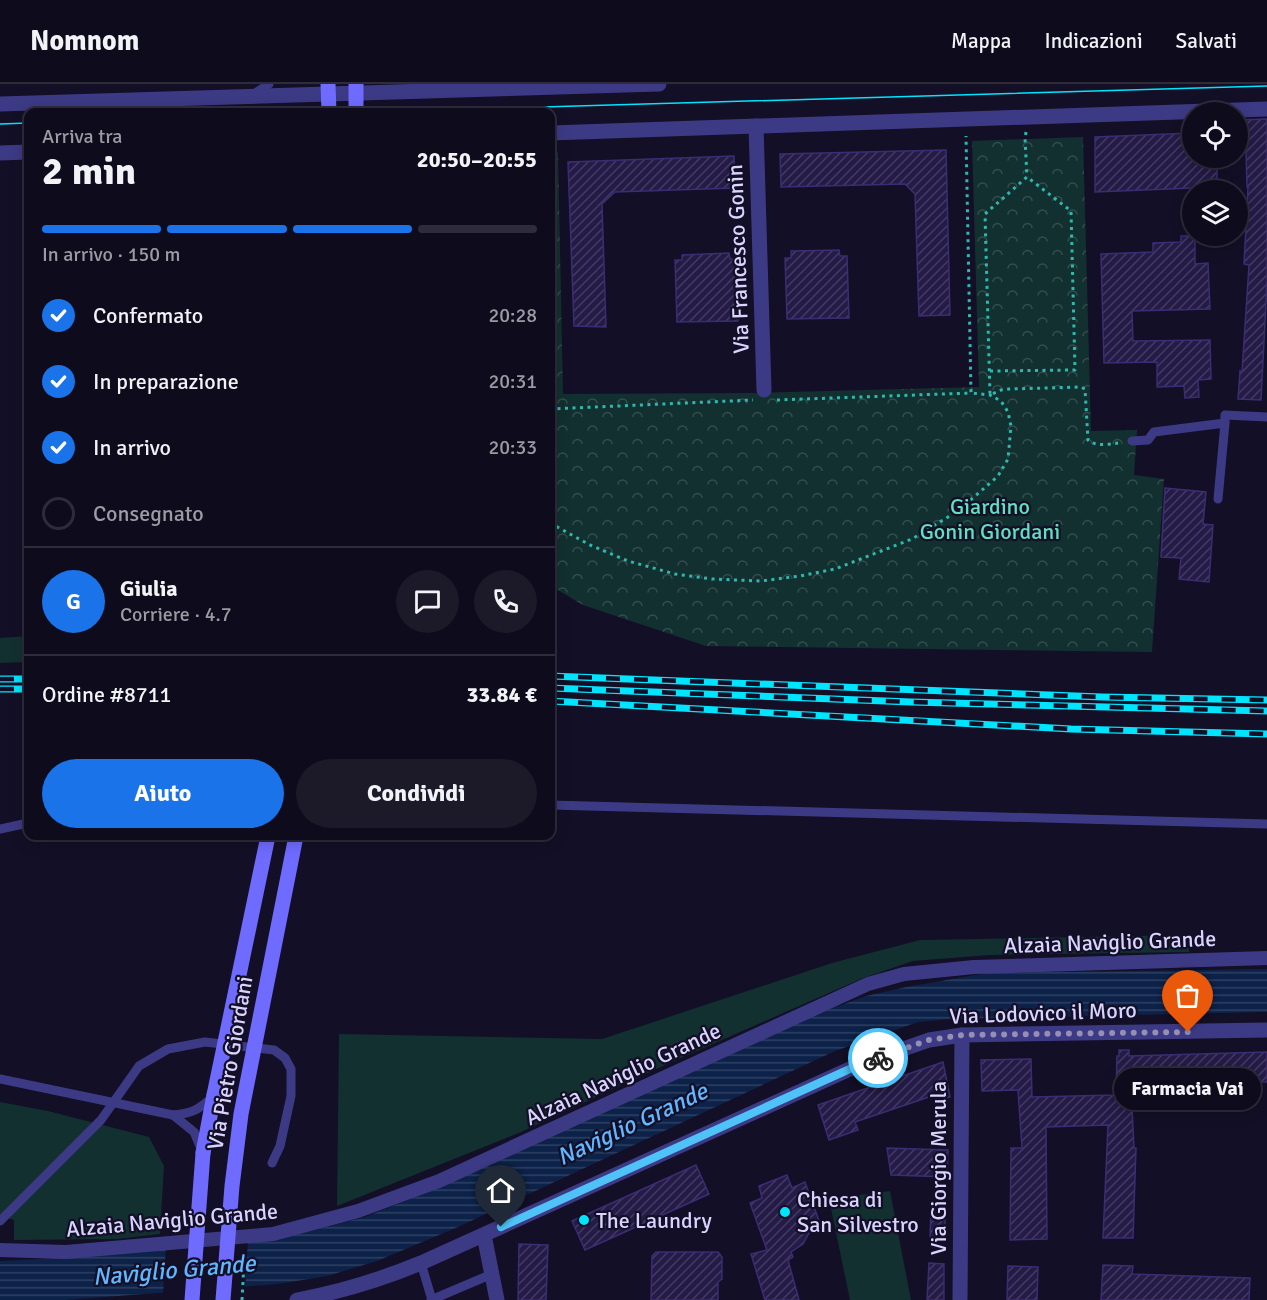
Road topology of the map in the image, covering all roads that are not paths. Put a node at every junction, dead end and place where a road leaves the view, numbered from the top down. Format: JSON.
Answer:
{"nodes":[{"id":1,"x":269,"y":84,"type":"edge"},
{"id":2,"x":659,"y":84,"type":"edge"},
{"id":3,"x":446,"y":87,"type":"edge"},
{"id":4,"x":356,"y":88,"type":"edge"},
{"id":5,"x":328,"y":89,"type":"edge"},
{"id":6,"x":250,"y":96,"type":"junction"},
{"id":7,"x":0,"y":104,"type":"edge"},
{"id":8,"x":329,"y":108,"type":"edge"},
{"id":9,"x":356,"y":108,"type":"edge"},
{"id":10,"x":1267,"y":110,"type":"edge"},
{"id":11,"x":756,"y":126,"type":"junction"},
{"id":12,"x":555,"y":133,"type":"edge"},
{"id":13,"x":24,"y":152,"type":"edge"},
{"id":14,"x":0,"y":153,"type":"edge"},
{"id":15,"x":765,"y":397,"type":"road end"},
{"id":16,"x":1267,"y":417,"type":"edge"},
{"id":17,"x":1225,"y":423,"type":"junction"},
{"id":18,"x":1132,"y":441,"type":"road end"},
{"id":19,"x":1218,"y":499,"type":"dead end"},
{"id":20,"x":555,"y":804,"type":"edge"},
{"id":21,"x":24,"y":824,"type":"edge"},
{"id":22,"x":1267,"y":824,"type":"edge"},
{"id":23,"x":0,"y":829,"type":"edge"},
{"id":24,"x":267,"y":840,"type":"edge"},
{"id":25,"x":295,"y":840,"type":"edge"},
{"id":26,"x":1267,"y":958,"type":"edge"},
{"id":27,"x":1267,"y":1030,"type":"edge"},
{"id":28,"x":962,"y":1035,"type":"junction"},
{"id":29,"x":0,"y":1079,"type":"edge"},
{"id":30,"x":214,"y":1095,"type":"junction"},
{"id":31,"x":173,"y":1115,"type":"junction"},
{"id":32,"x":203,"y":1153,"type":"junction"},
{"id":33,"x":272,"y":1163,"type":"dead end"},
{"id":34,"x":0,"y":1221,"type":"edge"},
{"id":35,"x":484,"y":1235,"type":"junction"},
{"id":36,"x":0,"y":1250,"type":"edge"},
{"id":37,"x":421,"y":1263,"type":"junction"},
{"id":38,"x":492,"y":1274,"type":"junction"},
{"id":39,"x":331,"y":1297,"type":"edge"},
{"id":40,"x":192,"y":1300,"type":"edge"},
{"id":41,"x":224,"y":1300,"type":"edge"},
{"id":42,"x":297,"y":1300,"type":"edge"},
{"id":43,"x":431,"y":1300,"type":"edge"},
{"id":44,"x":497,"y":1300,"type":"edge"},
{"id":45,"x":960,"y":1300,"type":"edge"}],
"edges":[{"from":1,"to":6,"type":"lane"},
{"from":2,"to":3,"type":"street"},
{"from":3,"to":4,"type":"street"},
{"from":4,"to":5,"type":"street"},
{"from":4,"to":9,"type":"main road"},
{"from":5,"to":6,"type":"street"},
{"from":5,"to":8,"type":"main road"},
{"from":6,"to":7,"type":"street"},
{"from":10,"to":11,"type":"street"},
{"from":11,"to":12,"type":"street"},
{"from":11,"to":15,"type":"street","name":"Via Francesco Gonin"},
{"from":13,"to":14,"type":"street"},
{"from":16,"to":17,"type":"lane"},
{"from":17,"to":18,"type":"lane"},
{"from":17,"to":19,"type":"lane"},
{"from":20,"to":22,"type":"lane"},
{"from":21,"to":23,"type":"lane"},
{"from":24,"to":30,"type":"main road","name":"Via Pietro Giordani","bridge":true},
{"from":25,"to":41,"type":"main road","name":"Via Pietro Giordani","bridge":true},
{"from":26,"to":36,"type":"street","name":"Alzaia Naviglio Grande"},
{"from":27,"to":28,"type":"street","name":"Via Lodovico il Moro"},
{"from":28,"to":35,"type":"street","name":"Via Lodovico il Moro"},
{"from":28,"to":45,"type":"street","name":"Via Giorgio Merula"},
{"from":29,"to":31,"type":"lane","name":"Via Pietro Giordani","bridge":true},
{"from":30,"to":31,"type":"lane","name":"Via Pietro Giordani"},
{"from":30,"to":32,"type":"main road","name":"Via Pietro Giordani"},
{"from":31,"to":32,"type":"lane","name":"Via Pietro Giordani"},
{"from":32,"to":40,"type":"main road","name":"Via Pietro Giordani","bridge":true},
{"from":33,"to":34,"type":"lane"},
{"from":35,"to":37,"type":"street","name":"Via Lodovico il Moro"},
{"from":35,"to":38,"type":"street"},
{"from":37,"to":39,"type":"street","name":"Via Lodovico il Moro"},
{"from":37,"to":43,"type":"lane"},
{"from":38,"to":43,"type":"lane"},
{"from":38,"to":44,"type":"street"},
{"from":39,"to":42,"type":"street","name":"Via Lodovico il Moro"}]}
